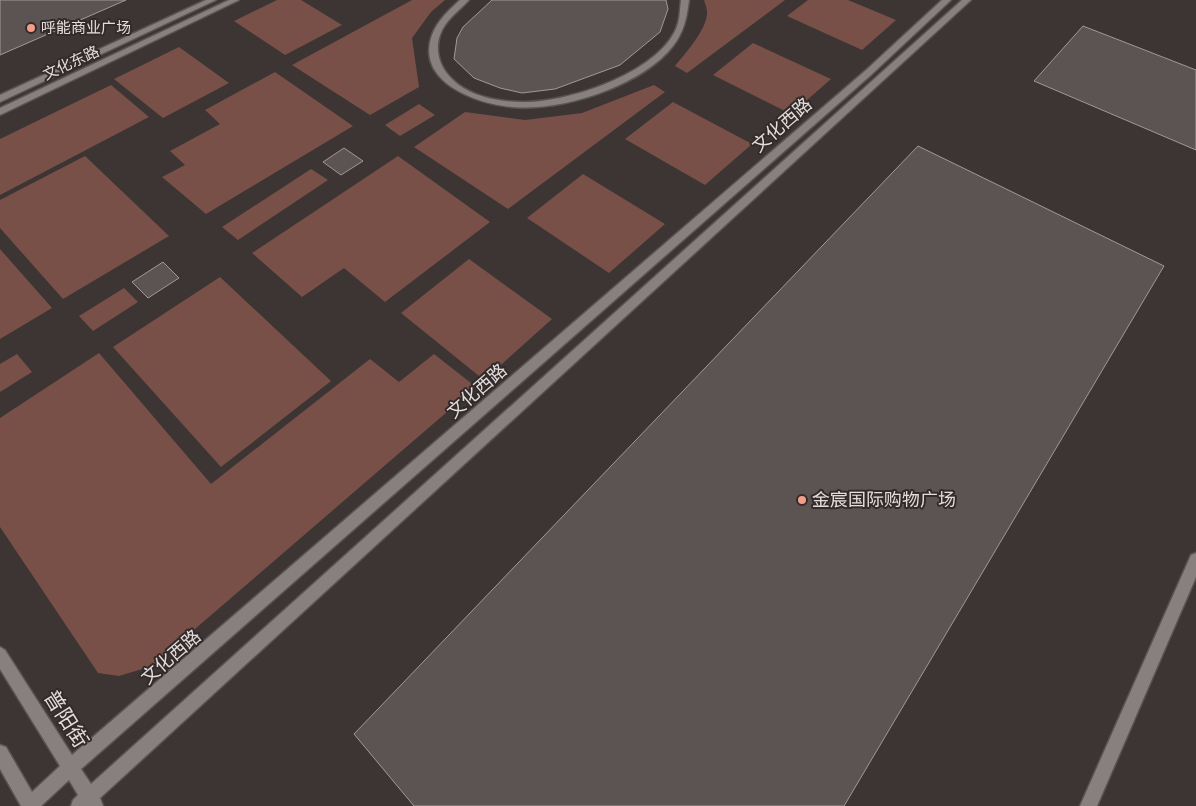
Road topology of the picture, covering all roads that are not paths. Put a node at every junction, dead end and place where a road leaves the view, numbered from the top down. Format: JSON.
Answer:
{"nodes":[{"id":1,"x":212,"y":0,"type":"edge"},
{"id":2,"x":235,"y":0,"type":"edge"},
{"id":3,"x":465,"y":0,"type":"edge"},
{"id":4,"x":685,"y":0,"type":"edge"},
{"id":5,"x":946,"y":0,"type":"edge"},
{"id":6,"x":967,"y":0,"type":"edge"},
{"id":7,"x":0,"y":98,"type":"edge"},
{"id":8,"x":0,"y":112,"type":"edge"},
{"id":9,"x":1196,"y":560,"type":"edge"},
{"id":10,"x":0,"y":655,"type":"edge"},
{"id":11,"x":0,"y":753,"type":"edge"},
{"id":12,"x":70,"y":768,"type":"junction"},
{"id":13,"x":87,"y":803,"type":"edge"},
{"id":14,"x":30,"y":806,"type":"edge"},
{"id":15,"x":1088,"y":806,"type":"edge"}],
"edges":[{"from":1,"to":7,"type":"street","name":"文化东路"},
{"from":2,"to":8,"type":"street","name":"文化东路"},
{"from":3,"to":4,"type":"street"},
{"from":5,"to":12,"type":"street","name":"文化西路"},
{"from":6,"to":13,"type":"street","name":"文化西路"},
{"from":9,"to":15,"type":"street"},
{"from":10,"to":12,"type":"street","name":"普阳街"},
{"from":11,"to":14,"type":"street"},
{"from":12,"to":13,"type":"street","name":"普阳街"},
{"from":12,"to":14,"type":"street","name":"文化西路"}]}
